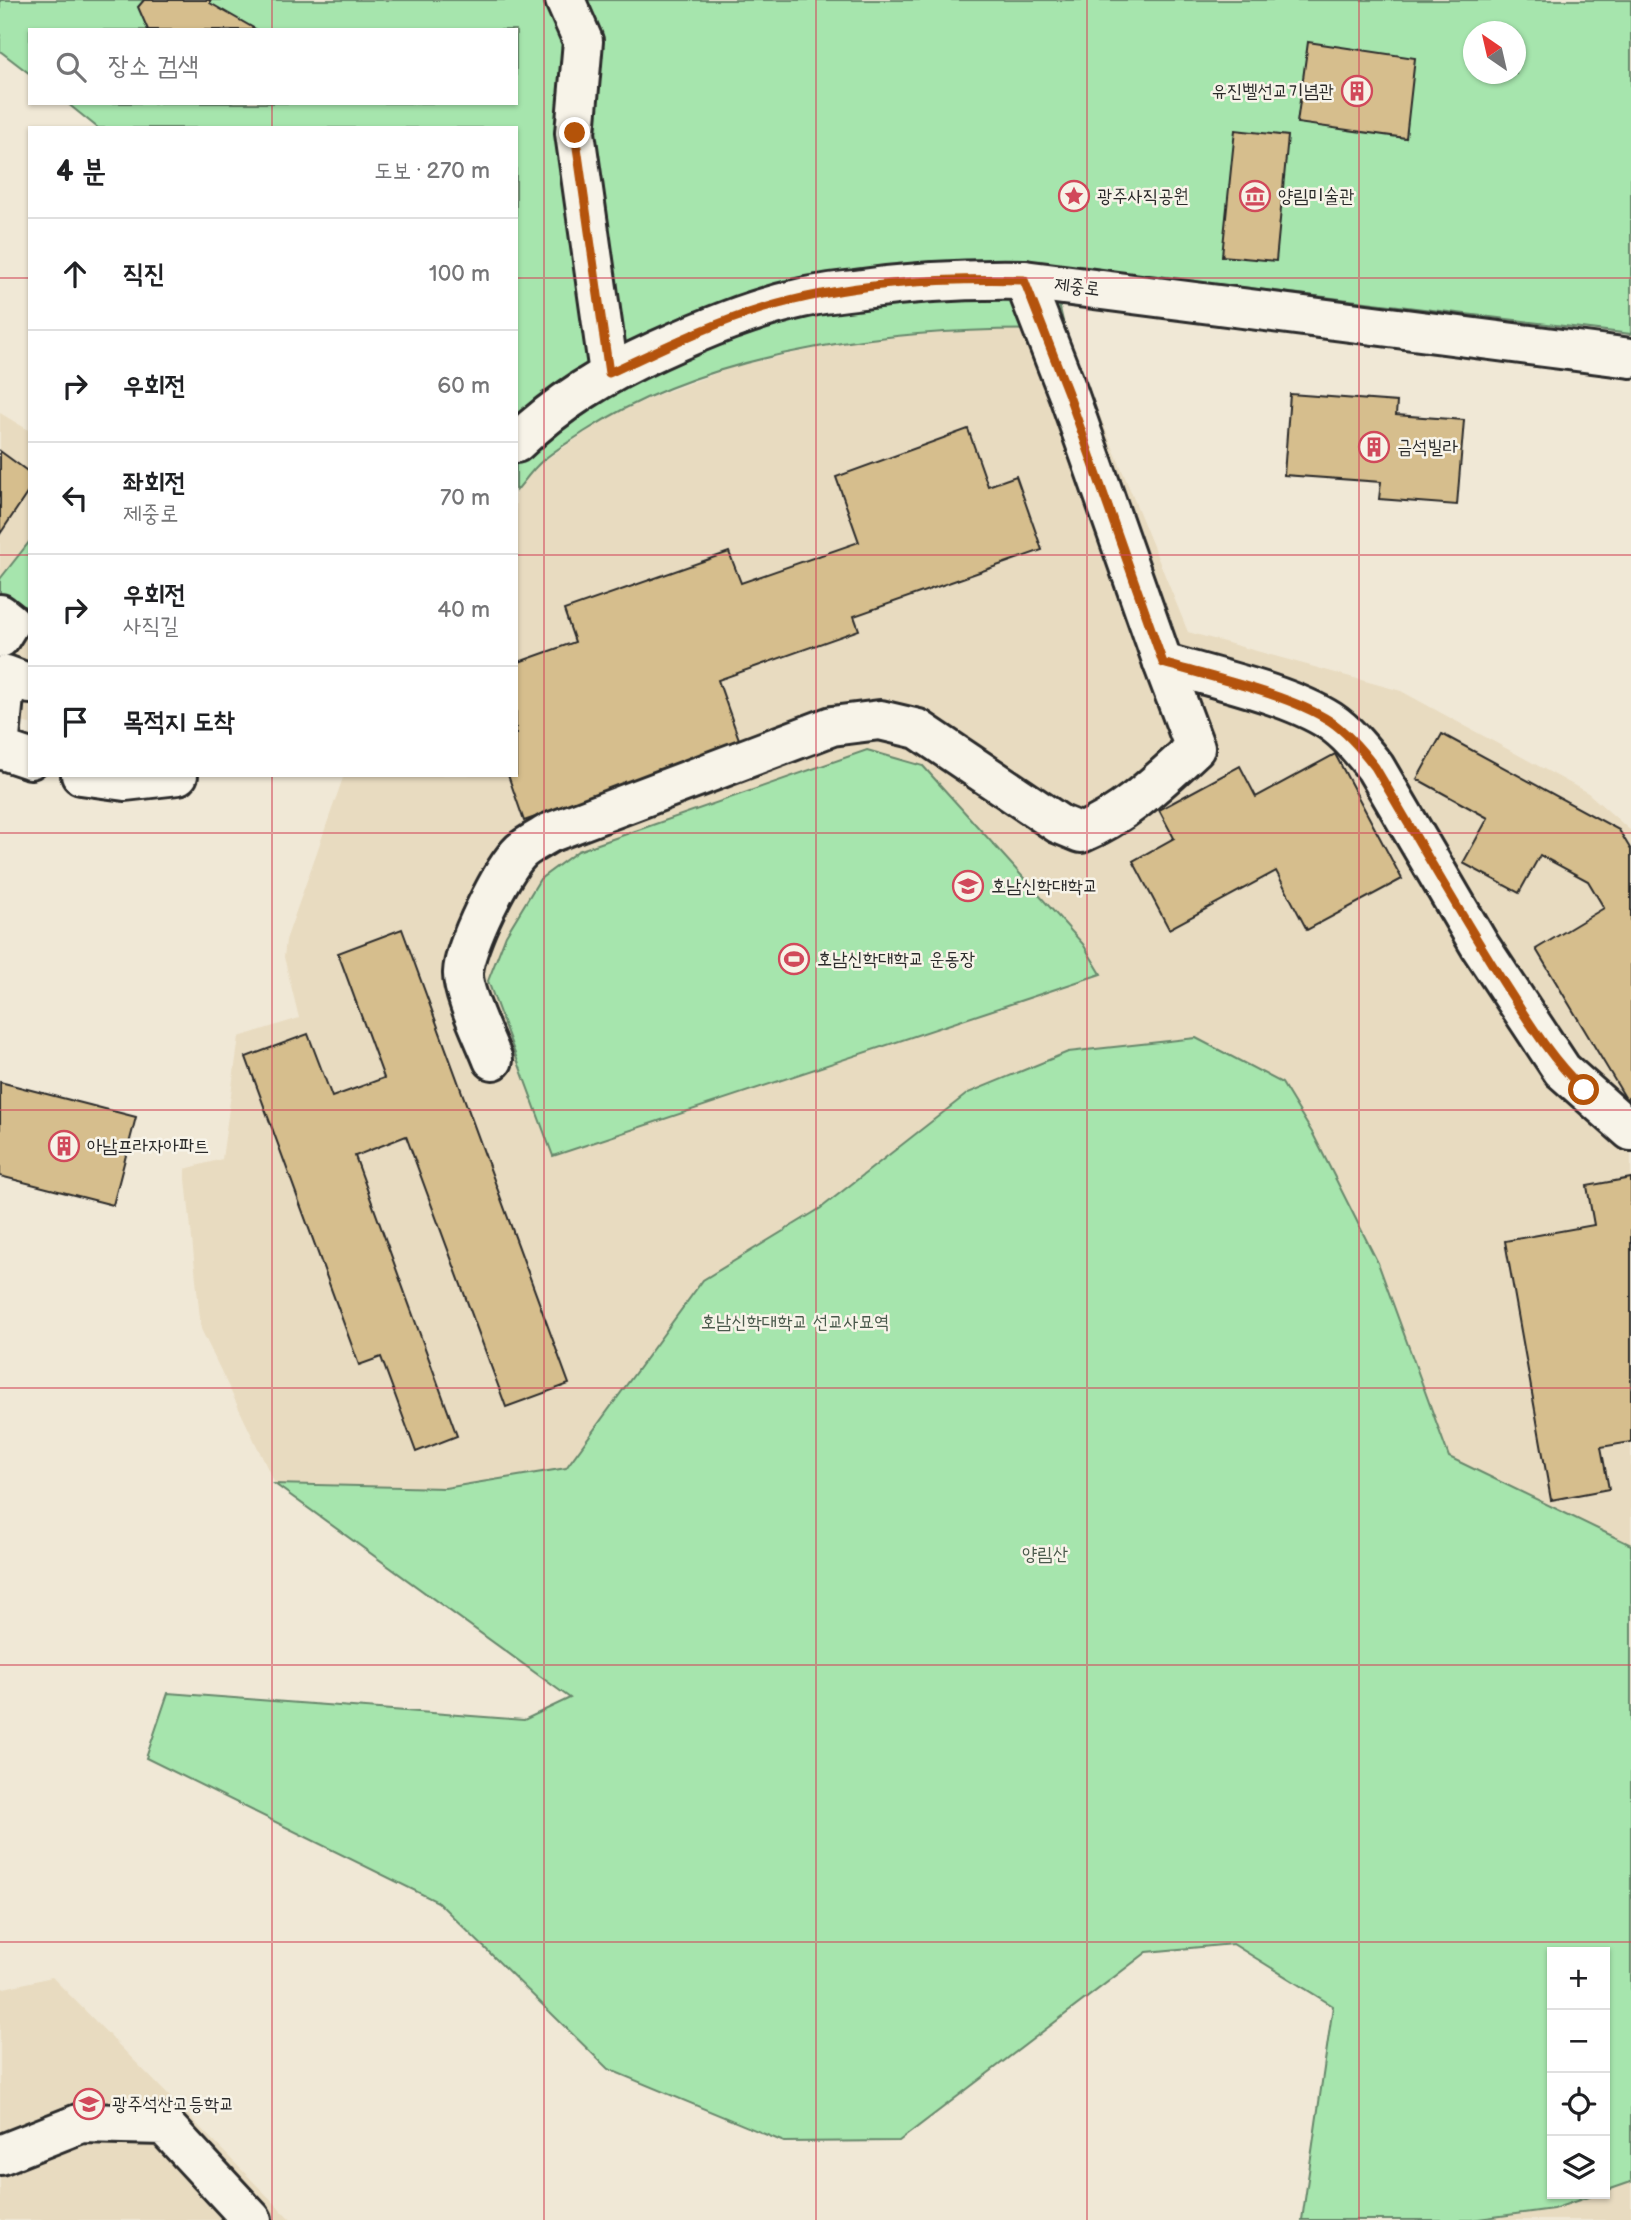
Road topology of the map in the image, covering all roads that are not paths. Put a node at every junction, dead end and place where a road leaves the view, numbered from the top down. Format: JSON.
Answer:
{"nodes":[{"id":1,"x":565,"y":0,"type":"edge"},
{"id":2,"x":1024,"y":280,"type":"junction"},
{"id":3,"x":1631,"y":358,"type":"edge"},
{"id":4,"x":609,"y":373,"type":"junction"},
{"id":5,"x":518,"y":441,"type":"edge"},
{"id":6,"x":0,"y":614,"type":"edge"},
{"id":7,"x":7,"y":663,"type":"edge"},
{"id":8,"x":1163,"y":663,"type":"junction"},
{"id":9,"x":0,"y":738,"type":"edge"},
{"id":10,"x":0,"y":749,"type":"edge"},
{"id":11,"x":28,"y":758,"type":"edge"},
{"id":12,"x":96,"y":777,"type":"edge"},
{"id":13,"x":160,"y":777,"type":"edge"},
{"id":14,"x":493,"y":1060,"type":"dead end"},
{"id":15,"x":1631,"y":1131,"type":"edge"},
{"id":16,"x":0,"y":2155,"type":"edge"},
{"id":17,"x":251,"y":2220,"type":"edge"}],
"edges":[{"from":1,"to":4,"type":"street"},
{"from":2,"to":3,"type":"street","name":"제중로"},
{"from":2,"to":4,"type":"street","name":"제중로"},
{"from":2,"to":8,"type":"street"},
{"from":4,"to":5,"type":"street","name":"제중로"},
{"from":6,"to":7,"type":"street"},
{"from":7,"to":9,"type":"street"},
{"from":8,"to":14,"type":"street"},
{"from":8,"to":15,"type":"street"},
{"from":10,"to":11,"type":"street"},
{"from":12,"to":13,"type":"street"},
{"from":16,"to":17,"type":"street"}]}
